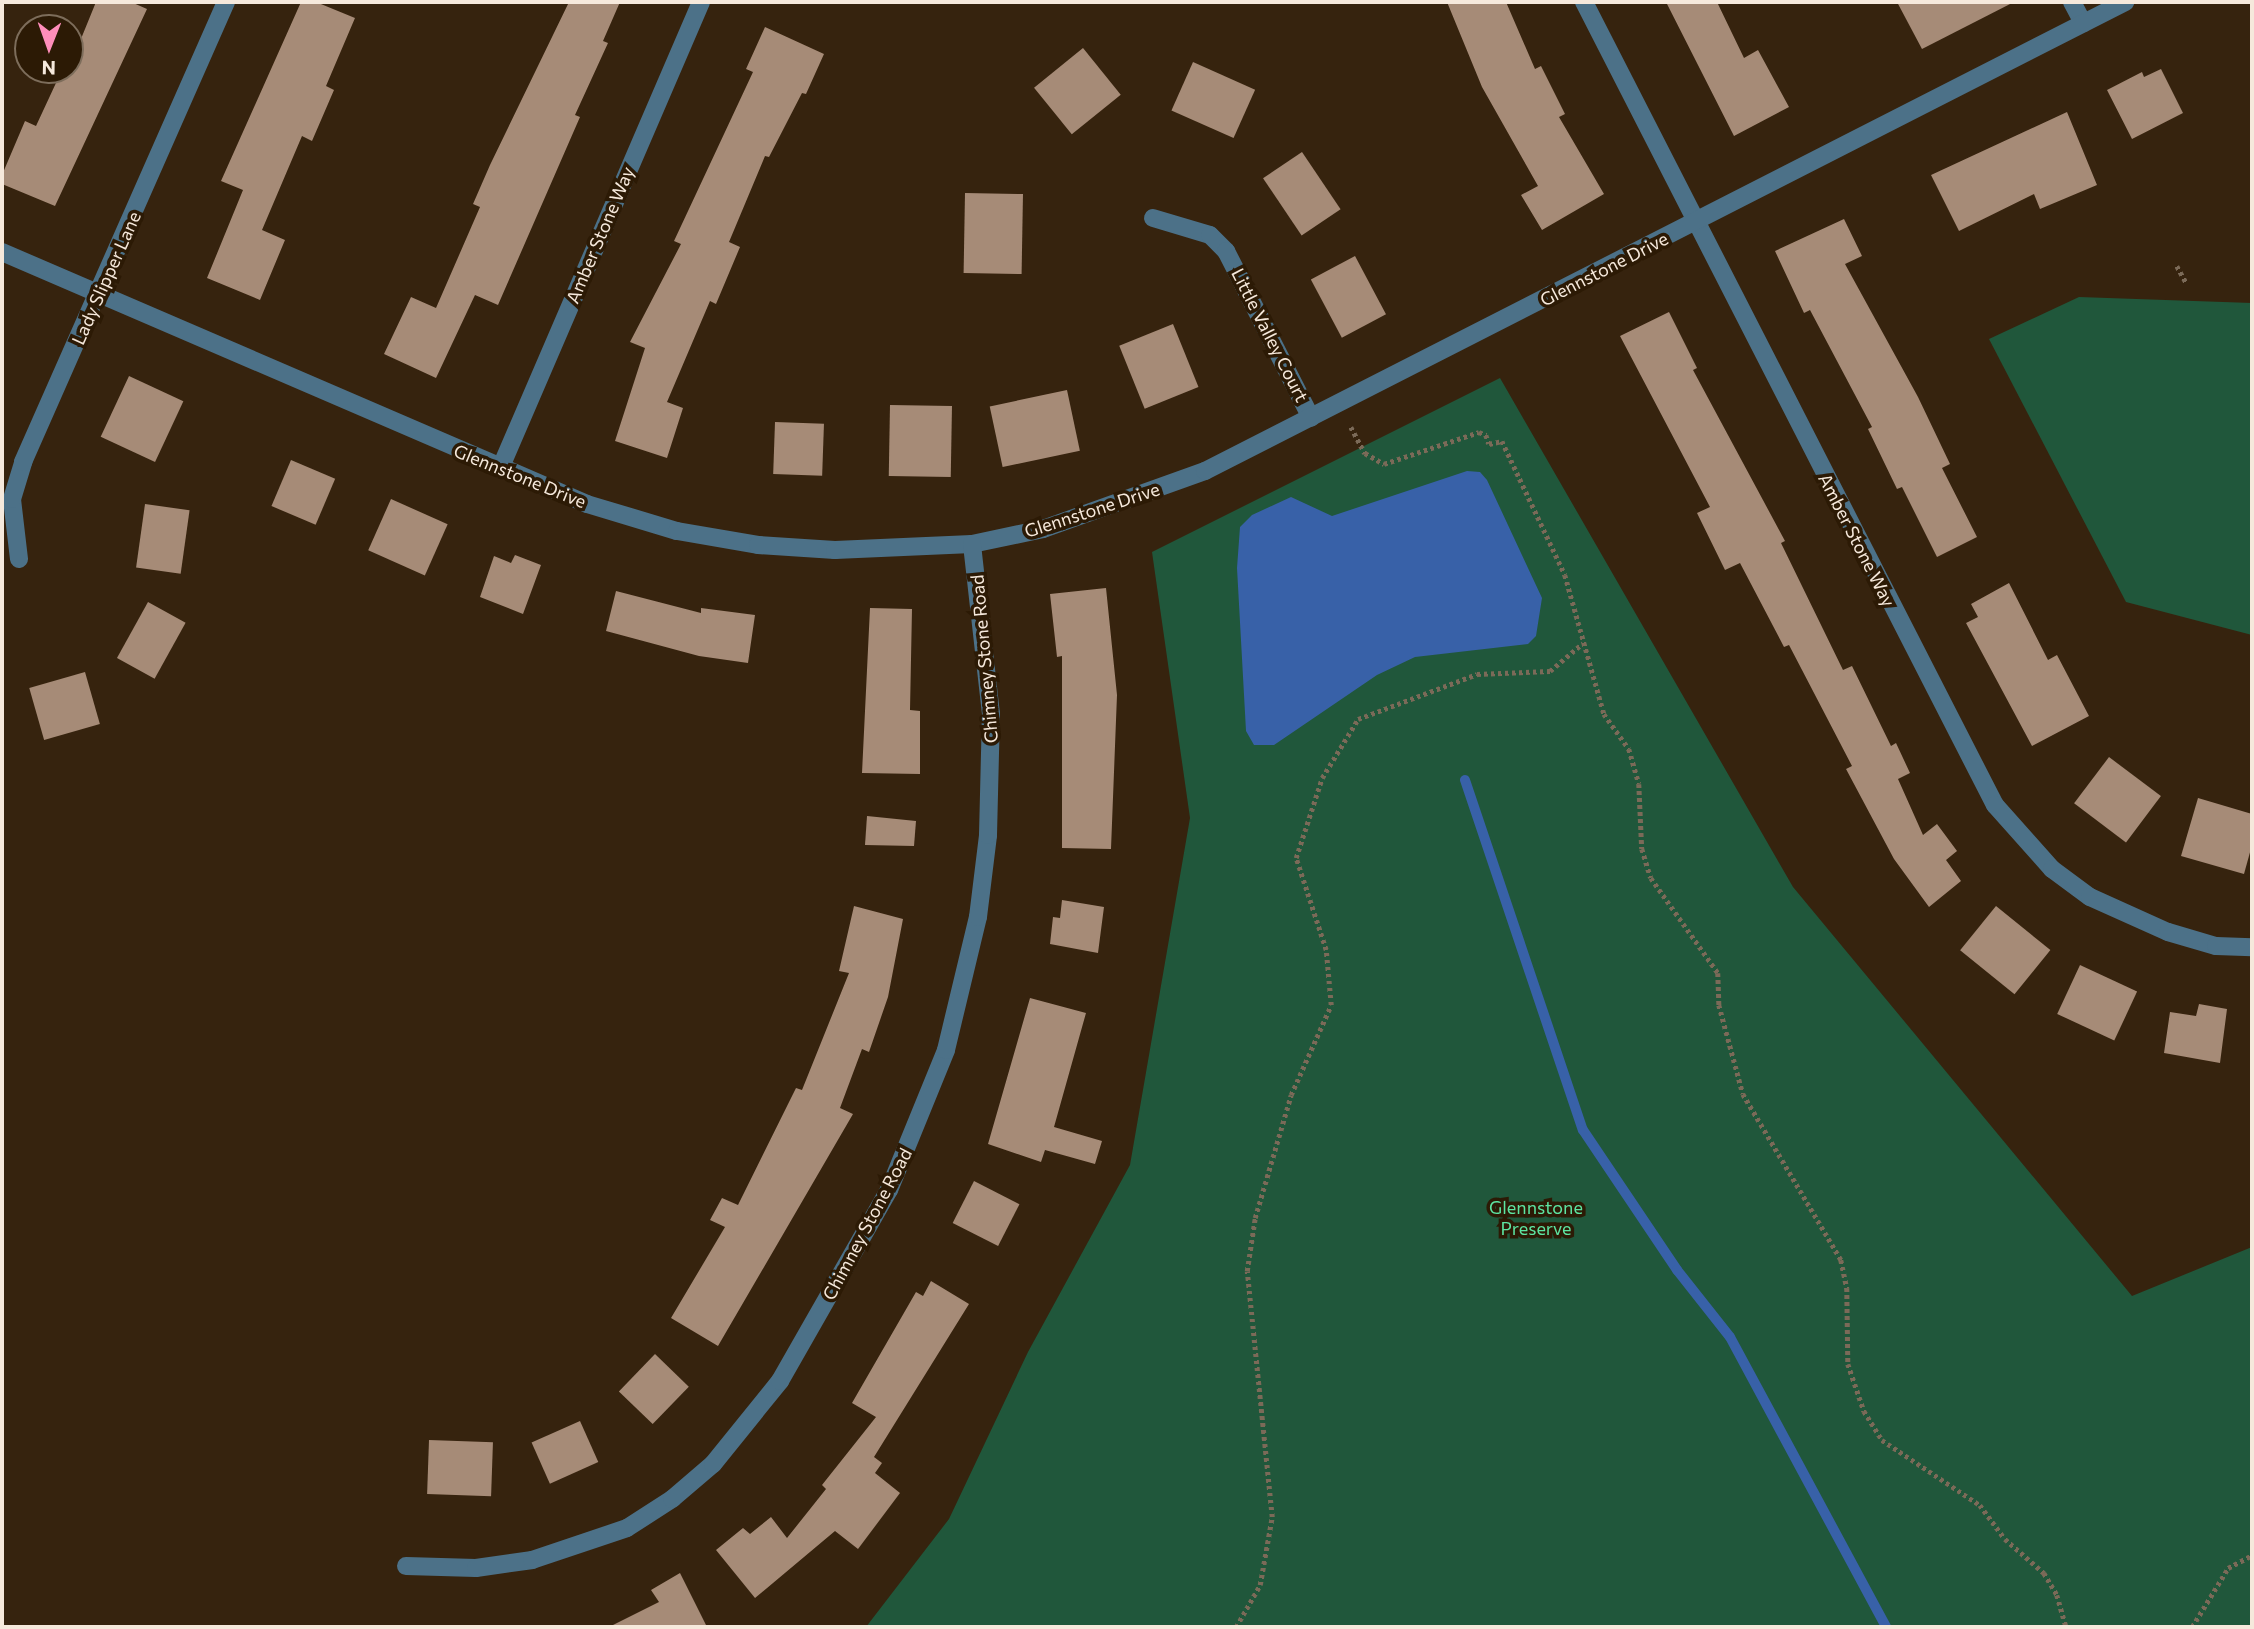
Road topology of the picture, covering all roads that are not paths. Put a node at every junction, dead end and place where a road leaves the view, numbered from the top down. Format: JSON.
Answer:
{"nodes":[{"id":1,"x":226,"y":2,"type":"edge"},
{"id":2,"x":701,"y":2,"type":"edge"},
{"id":3,"x":1584,"y":2,"type":"edge"},
{"id":4,"x":2072,"y":2,"type":"edge"},
{"id":5,"x":2125,"y":2,"type":"edge"},
{"id":6,"x":2082,"y":23,"type":"junction"},
{"id":7,"x":1153,"y":218,"type":"dead end"},
{"id":8,"x":1696,"y":222,"type":"junction"},
{"id":9,"x":2,"y":252,"type":"edge"},
{"id":10,"x":99,"y":295,"type":"junction"},
{"id":11,"x":1311,"y":418,"type":"junction"},
{"id":12,"x":500,"y":469,"type":"junction"},
{"id":13,"x":972,"y":544,"type":"junction"},
{"id":14,"x":19,"y":559,"type":"dead end"},
{"id":15,"x":2252,"y":947,"type":"edge"},
{"id":16,"x":406,"y":1566,"type":"dead end"}],
"edges":[{"from":1,"to":10,"type":"street","name":"Lady Slipper Lane"},
{"from":2,"to":12,"type":"street","name":"Amber Stone Way"},
{"from":3,"to":8,"type":"street","name":"Amber Stone Way"},
{"from":4,"to":6,"type":"street"},
{"from":5,"to":6,"type":"street","name":"Glennstone Drive"},
{"from":6,"to":8,"type":"street","name":"Glennstone Drive"},
{"from":7,"to":11,"type":"street","name":"Little Valley Court"},
{"from":8,"to":11,"type":"street","name":"Glennstone Drive"},
{"from":8,"to":15,"type":"street","name":"Amber Stone Way"},
{"from":9,"to":10,"type":"street","name":"Glennstone Drive"},
{"from":10,"to":12,"type":"street","name":"Glennstone Drive"},
{"from":10,"to":14,"type":"street","name":"Lady Slipper Lane"},
{"from":11,"to":13,"type":"street","name":"Glennstone Drive"},
{"from":12,"to":13,"type":"street","name":"Glennstone Drive"},
{"from":13,"to":16,"type":"street","name":"Chimney Stone Road"}]}
